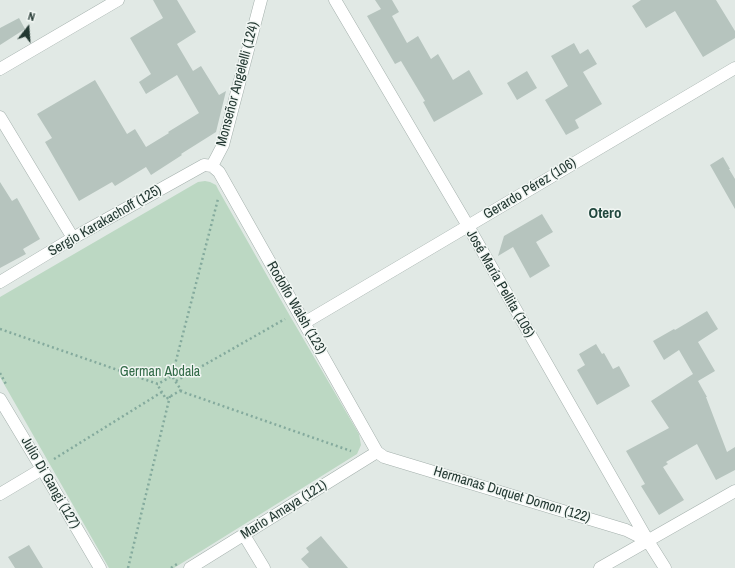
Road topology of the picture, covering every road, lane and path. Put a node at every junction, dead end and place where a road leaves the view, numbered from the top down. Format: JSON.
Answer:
{"nodes":[{"id":1,"x":118,"y":0,"type":"edge"},
{"id":2,"x":261,"y":0,"type":"edge"},
{"id":3,"x":335,"y":0,"type":"edge"},
{"id":4,"x":735,"y":68,"type":"edge"},
{"id":5,"x":0,"y":69,"type":"edge"},
{"id":6,"x":0,"y":117,"type":"edge"},
{"id":7,"x":212,"y":166,"type":"junction"},
{"id":8,"x":219,"y":193,"type":"dead end"},
{"id":9,"x":468,"y":226,"type":"junction"},
{"id":10,"x":73,"y":238,"type":"junction"},
{"id":11,"x":0,"y":282,"type":"edge"},
{"id":12,"x":289,"y":317,"type":"dead end"},
{"id":13,"x":304,"y":323,"type":"junction"},
{"id":14,"x":0,"y":329,"type":"edge"},
{"id":15,"x":171,"y":376,"type":"junction"},
{"id":16,"x":176,"y":381,"type":"junction"},
{"id":17,"x":158,"y":384,"type":"junction"},
{"id":18,"x":179,"y":391,"type":"junction"},
{"id":19,"x":162,"y":392,"type":"junction"},
{"id":20,"x":170,"y":396,"type":"junction"},
{"id":21,"x":0,"y":399,"type":"edge"},
{"id":22,"x":377,"y":452,"type":"junction"},
{"id":23,"x":351,"y":455,"type":"dead end"},
{"id":24,"x":42,"y":469,"type":"junction"},
{"id":25,"x":735,"y":491,"type":"edge"},
{"id":26,"x":0,"y":494,"type":"edge"},
{"id":27,"x":244,"y":535,"type":"junction"},
{"id":28,"x":648,"y":541,"type":"junction"},
{"id":29,"x":178,"y":564,"type":"dead end"},
{"id":30,"x":100,"y":568,"type":"edge"},
{"id":31,"x":128,"y":568,"type":"edge"},
{"id":32,"x":171,"y":568,"type":"edge"},
{"id":33,"x":190,"y":568,"type":"edge"},
{"id":34,"x":264,"y":568,"type":"edge"},
{"id":35,"x":600,"y":568,"type":"edge"},
{"id":36,"x":665,"y":568,"type":"edge"}],
"edges":[{"from":1,"to":5,"type":"street"},
{"from":2,"to":7,"type":"street","name":"Monseñor Angelelli (124)"},
{"from":3,"to":9,"type":"street","name":"José María Pellita (105)"},
{"from":4,"to":9,"type":"street","name":"Gerardo Pérez (106)"},
{"from":6,"to":10,"type":"street"},
{"from":7,"to":10,"type":"street","name":"Sergio Karakachoff (125)"},
{"from":7,"to":13,"type":"street","name":"Rodolfo Walsh (123)"},
{"from":8,"to":15,"type":"path"},
{"from":9,"to":13,"type":"street","name":"Gerardo Pérez (106)"},
{"from":9,"to":28,"type":"street","name":"José María Pellita (105)"},
{"from":10,"to":11,"type":"street","name":"Sergio Karakachoff (125)"},
{"from":12,"to":16,"type":"path"},
{"from":13,"to":22,"type":"street","name":"Rodolfo Walsh (123)"},
{"from":14,"to":17,"type":"path"},
{"from":15,"to":16,"type":"path"},
{"from":15,"to":17,"type":"path"},
{"from":16,"to":18,"type":"path"},
{"from":17,"to":19,"type":"path"},
{"from":18,"to":20,"type":"path"},
{"from":18,"to":23,"type":"path"},
{"from":19,"to":20,"type":"path"},
{"from":19,"to":24,"type":"path"},
{"from":20,"to":31,"type":"path"},
{"from":21,"to":24,"type":"street","name":"Julio Di Gangi (127)"},
{"from":22,"to":27,"type":"street","name":"Mario Amaya (121)"},
{"from":22,"to":28,"type":"street","name":"Hermanas Duquet Domon (122)"},
{"from":24,"to":26,"type":"street"},
{"from":24,"to":30,"type":"street","name":"Julio Di Gangi (127)"},
{"from":25,"to":28,"type":"street"},
{"from":27,"to":33,"type":"street","name":"Mario Amaya (121)"},
{"from":27,"to":34,"type":"street"},
{"from":28,"to":35,"type":"street"},
{"from":28,"to":36,"type":"street","name":"José María Pellita (105)"},
{"from":29,"to":32,"type":"path"}]}
